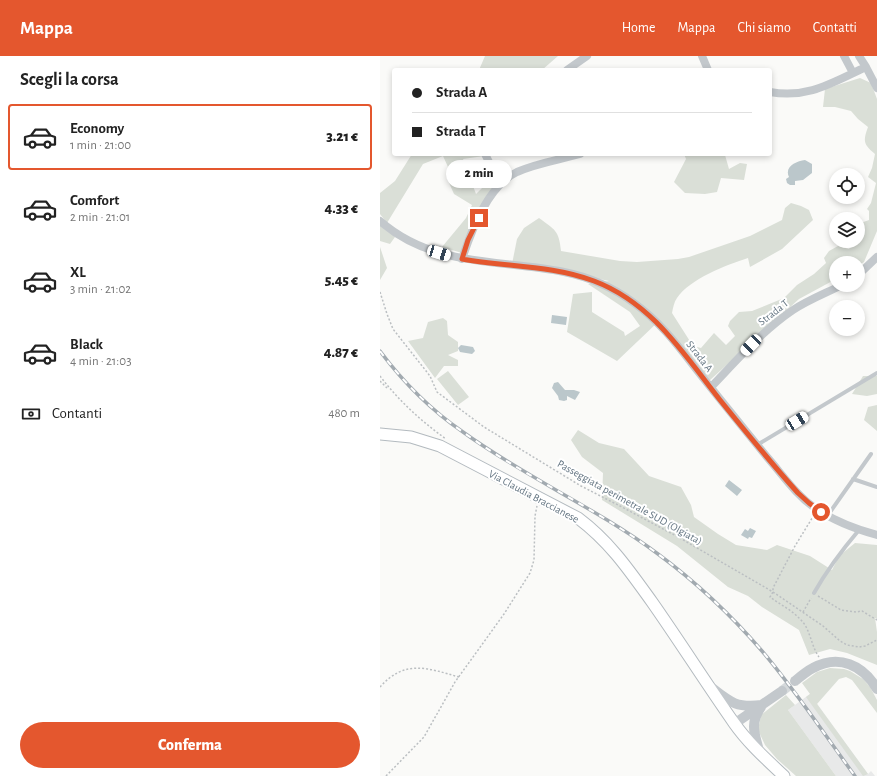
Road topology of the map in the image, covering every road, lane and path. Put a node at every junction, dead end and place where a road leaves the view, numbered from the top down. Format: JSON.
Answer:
{"nodes":[{"id":1,"x":587,"y":56,"type":"edge"},
{"id":2,"x":702,"y":56,"type":"edge"},
{"id":3,"x":844,"y":56,"type":"edge"},
{"id":4,"x":860,"y":56,"type":"edge"},
{"id":5,"x":866,"y":67,"type":"junction"},
{"id":6,"x":570,"y":68,"type":"edge"},
{"id":7,"x":707,"y":68,"type":"edge"},
{"id":8,"x":853,"y":73,"type":"junction"},
{"id":9,"x":877,"y":88,"type":"edge"},
{"id":10,"x":772,"y":92,"type":"edge"},
{"id":11,"x":486,"y":156,"type":"edge"},
{"id":12,"x":573,"y":156,"type":"edge"},
{"id":13,"x":500,"y":184,"type":"junction"},
{"id":14,"x":380,"y":221,"type":"edge"},
{"id":15,"x":877,"y":257,"type":"edge"},
{"id":16,"x":462,"y":259,"type":"junction"},
{"id":17,"x":865,"y":268,"type":"edge"},
{"id":18,"x":829,"y":291,"type":"edge"},
{"id":19,"x":380,"y":292,"type":"edge"},
{"id":20,"x":877,"y":373,"type":"edge"},
{"id":21,"x":380,"y":376,"type":"edge"},
{"id":22,"x":380,"y":380,"type":"edge"},
{"id":23,"x":711,"y":387,"type":"junction"},
{"id":24,"x":394,"y":394,"type":"junction"},
{"id":25,"x":380,"y":434,"type":"edge"},
{"id":26,"x":447,"y":439,"type":"dead end"},
{"id":27,"x":757,"y":445,"type":"junction"},
{"id":28,"x":871,"y":454,"type":"dead end"},
{"id":29,"x":853,"y":479,"type":"junction"},
{"id":30,"x":877,"y":487,"type":"edge"},
{"id":31,"x":539,"y":498,"type":"junction"},
{"id":32,"x":817,"y":510,"type":"junction"},
{"id":33,"x":827,"y":516,"type":"junction"},
{"id":34,"x":860,"y":530,"type":"junction"},
{"id":35,"x":877,"y":535,"type":"edge"},
{"id":36,"x":773,"y":592,"type":"junction"},
{"id":37,"x":814,"y":593,"type":"junction"},
{"id":38,"x":802,"y":612,"type":"junction"},
{"id":39,"x":877,"y":620,"type":"edge"},
{"id":40,"x":877,"y":640,"type":"edge"},
{"id":41,"x":824,"y":664,"type":"junction"},
{"id":42,"x":459,"y":677,"type":"junction"},
{"id":43,"x":795,"y":681,"type":"tunnel mouth"},
{"id":44,"x":380,"y":687,"type":"edge"},
{"id":45,"x":710,"y":687,"type":"junction"},
{"id":46,"x":877,"y":689,"type":"edge"},
{"id":47,"x":782,"y":691,"type":"tunnel mouth"},
{"id":48,"x":762,"y":705,"type":"junction"},
{"id":49,"x":734,"y":724,"type":"junction"},
{"id":50,"x":760,"y":754,"type":"junction"},
{"id":51,"x":386,"y":776,"type":"edge"},
{"id":52,"x":784,"y":776,"type":"edge"}],
"edges":[{"from":1,"to":6,"type":"street"},
{"from":2,"to":7,"type":"street"},
{"from":3,"to":8,"type":"street"},
{"from":4,"to":5,"type":"street"},
{"from":5,"to":8,"type":"street"},
{"from":5,"to":9,"type":"street"},
{"from":8,"to":10,"type":"street"},
{"from":11,"to":13,"type":"street"},
{"from":12,"to":13,"type":"street"},
{"from":13,"to":16,"type":"street"},
{"from":14,"to":16,"type":"street","name":"Strada A"},
{"from":15,"to":17,"type":"street"},
{"from":16,"to":23,"type":"street","name":"Strada A"},
{"from":18,"to":23,"type":"street","name":"Strada T"},
{"from":19,"to":36,"type":"path","name":"Passeggiata perimetrale SUD (Olgiata)"},
{"from":20,"to":27,"type":"lane"},
{"from":21,"to":24,"type":"path"},
{"from":22,"to":24,"type":"path"},
{"from":23,"to":27,"type":"street","name":"Strada A"},
{"from":24,"to":26,"type":"path"},
{"from":25,"to":31,"type":"main road","name":"Via Claudia Braccianese"},
{"from":27,"to":32,"type":"street","name":"Strada A"},
{"from":28,"to":29,"type":"lane"},
{"from":29,"to":30,"type":"lane"},
{"from":29,"to":33,"type":"lane"},
{"from":31,"to":42,"type":"path"},
{"from":31,"to":45,"type":"main road","name":"Via Claudia Braccianese"},
{"from":32,"to":33,"type":"street","name":"Strada A"},
{"from":32,"to":36,"type":"path"},
{"from":33,"to":34,"type":"street","name":"Strada A"},
{"from":34,"to":35,"type":"street","name":"Strada A"},
{"from":34,"to":37,"type":"lane"},
{"from":36,"to":38,"type":"path","name":"Passeggiata perimetrale SUD (Olgiata)"},
{"from":36,"to":41,"type":"path"},
{"from":37,"to":38,"type":"path"},
{"from":37,"to":39,"type":"path"},
{"from":38,"to":40,"type":"path","name":"Passeggiata perimetrale SUD (Olgiata)"},
{"from":41,"to":43,"type":"street"},
{"from":41,"to":46,"type":"street"},
{"from":42,"to":44,"type":"path"},
{"from":42,"to":51,"type":"path"},
{"from":45,"to":48,"type":"street"},
{"from":45,"to":49,"type":"main road","name":"Via Claudia Braccianese"},
{"from":47,"to":48,"type":"street"},
{"from":48,"to":49,"type":"street"},
{"from":48,"to":50,"type":"street"},
{"from":49,"to":50,"type":"main road","name":"Via Claudia Braccianese"},
{"from":50,"to":52,"type":"main road","name":"Via Claudia Braccianese"}]}
